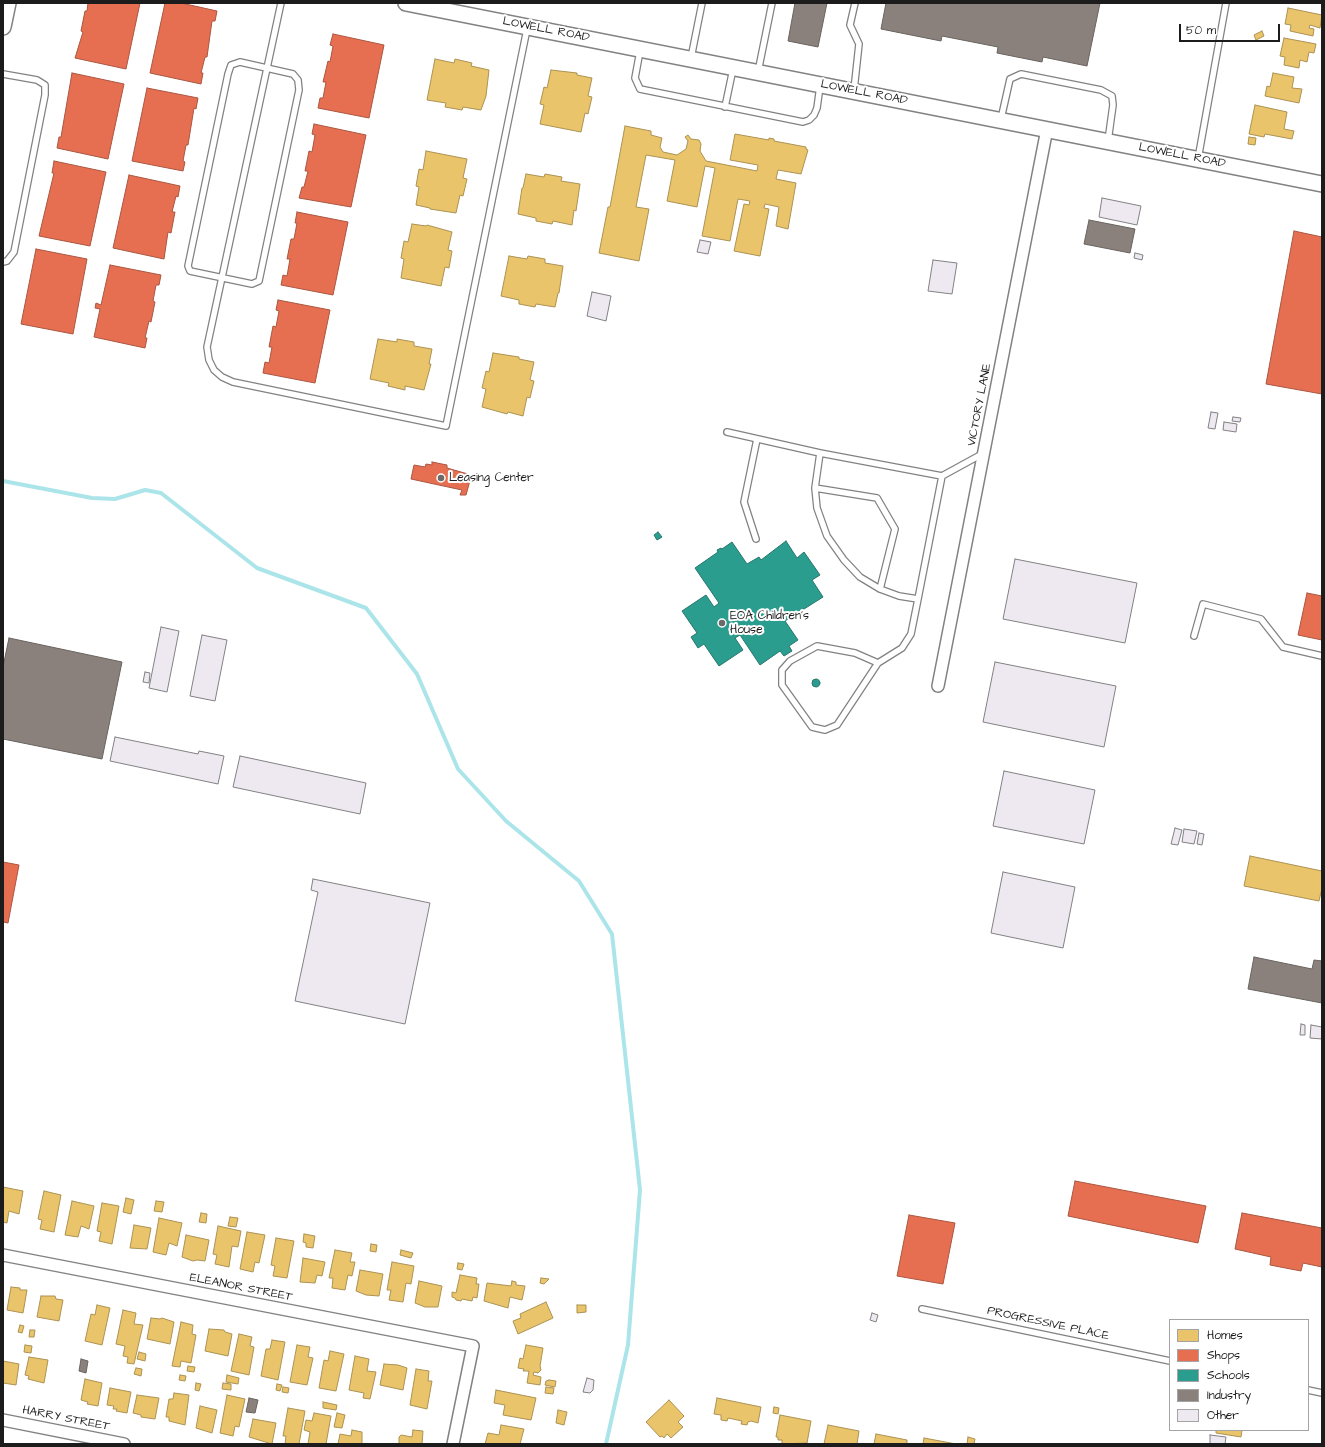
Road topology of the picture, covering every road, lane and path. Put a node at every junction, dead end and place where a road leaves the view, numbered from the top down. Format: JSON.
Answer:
{"nodes":[{"id":1,"x":8,"y":3,"type":"edge"},
{"id":2,"x":281,"y":3,"type":"edge"},
{"id":3,"x":406,"y":3,"type":"edge"},
{"id":4,"x":702,"y":3,"type":"edge"},
{"id":5,"x":772,"y":3,"type":"edge"},
{"id":6,"x":855,"y":3,"type":"edge"},
{"id":7,"x":1226,"y":3,"type":"edge"},
{"id":8,"x":3,"y":27,"type":"edge"},
{"id":9,"x":528,"y":27,"type":"junction"},
{"id":10,"x":641,"y":48,"type":"junction"},
{"id":11,"x":691,"y":58,"type":"junction"},
{"id":12,"x":733,"y":67,"type":"junction"},
{"id":13,"x":267,"y":69,"type":"junction"},
{"id":14,"x":758,"y":72,"type":"junction"},
{"id":15,"x":3,"y":74,"type":"edge"},
{"id":16,"x":820,"y":84,"type":"junction"},
{"id":17,"x":854,"y":91,"type":"junction"},
{"id":18,"x":725,"y":107,"type":"junction"},
{"id":19,"x":1001,"y":120,"type":"junction"},
{"id":20,"x":1047,"y":129,"type":"junction"},
{"id":21,"x":1108,"y":142,"type":"junction"},
{"id":22,"x":1198,"y":159,"type":"junction"},
{"id":23,"x":1322,"y":184,"type":"edge"},
{"id":24,"x":3,"y":262,"type":"edge"},
{"id":25,"x":222,"y":278,"type":"junction"},
{"id":26,"x":727,"y":432,"type":"dead end"},
{"id":27,"x":757,"y":439,"type":"junction"},
{"id":28,"x":820,"y":453,"type":"junction"},
{"id":29,"x":984,"y":453,"type":"junction"},
{"id":30,"x":942,"y":476,"type":"junction"},
{"id":31,"x":814,"y":488,"type":"junction"},
{"id":32,"x":756,"y":539,"type":"dead end"},
{"id":33,"x":880,"y":589,"type":"junction"},
{"id":34,"x":918,"y":600,"type":"junction"},
{"id":35,"x":1194,"y":636,"type":"dead end"},
{"id":36,"x":1322,"y":656,"type":"edge"},
{"id":37,"x":878,"y":663,"type":"junction"},
{"id":38,"x":938,"y":686,"type":"dead end"},
{"id":39,"x":3,"y":1255,"type":"edge"},
{"id":40,"x":922,"y":1309,"type":"dead end"},
{"id":41,"x":1169,"y":1361,"type":"edge"},
{"id":42,"x":1309,"y":1390,"type":"edge"},
{"id":43,"x":1322,"y":1393,"type":"edge"},
{"id":44,"x":3,"y":1420,"type":"edge"},
{"id":45,"x":124,"y":1444,"type":"edge"},
{"id":46,"x":454,"y":1444,"type":"edge"}],
"edges":[{"from":1,"to":8,"type":"street"},
{"from":2,"to":13,"type":"lane"},
{"from":3,"to":9,"type":"street","name":"LOWELL ROAD"},
{"from":4,"to":11,"type":"lane"},
{"from":5,"to":14,"type":"lane"},
{"from":6,"to":17,"type":"lane"},
{"from":7,"to":22,"type":"lane"},
{"from":9,"to":10,"type":"street","name":"LOWELL ROAD"},
{"from":9,"to":25,"type":"lane"},
{"from":10,"to":11,"type":"street","name":"LOWELL ROAD"},
{"from":10,"to":18,"type":"lane"},
{"from":11,"to":12,"type":"street","name":"LOWELL ROAD"},
{"from":12,"to":14,"type":"street","name":"LOWELL ROAD"},
{"from":12,"to":18,"type":"lane"},
{"from":13,"to":25,"type":"lane"},
{"from":13,"to":25,"type":"lane"},
{"from":13,"to":25,"type":"lane"},
{"from":14,"to":16,"type":"street","name":"LOWELL ROAD"},
{"from":15,"to":24,"type":"lane"},
{"from":16,"to":17,"type":"street","name":"LOWELL ROAD"},
{"from":16,"to":18,"type":"lane"},
{"from":17,"to":19,"type":"street","name":"LOWELL ROAD"},
{"from":19,"to":20,"type":"street","name":"LOWELL ROAD"},
{"from":19,"to":21,"type":"lane"},
{"from":20,"to":21,"type":"street","name":"LOWELL ROAD"},
{"from":20,"to":29,"type":"street","name":"VICTORY LANE"},
{"from":21,"to":22,"type":"street","name":"LOWELL ROAD"},
{"from":22,"to":23,"type":"street","name":"LOWELL ROAD"},
{"from":26,"to":27,"type":"lane"},
{"from":27,"to":28,"type":"lane"},
{"from":27,"to":32,"type":"lane"},
{"from":28,"to":30,"type":"lane"},
{"from":28,"to":31,"type":"lane"},
{"from":29,"to":30,"type":"lane"},
{"from":29,"to":38,"type":"street","name":"VICTORY LANE"},
{"from":30,"to":34,"type":"lane"},
{"from":31,"to":33,"type":"lane"},
{"from":31,"to":33,"type":"lane"},
{"from":33,"to":34,"type":"lane"},
{"from":34,"to":37,"type":"lane"},
{"from":35,"to":36,"type":"lane"},
{"from":37,"to":37,"type":"lane"},
{"from":39,"to":46,"type":"street","name":"ELEANOR STREET"},
{"from":40,"to":41,"type":"lane","name":"PROGRESSIVE PLACE"},
{"from":42,"to":43,"type":"lane"},
{"from":44,"to":45,"type":"street","name":"HARRY STREET"}]}
